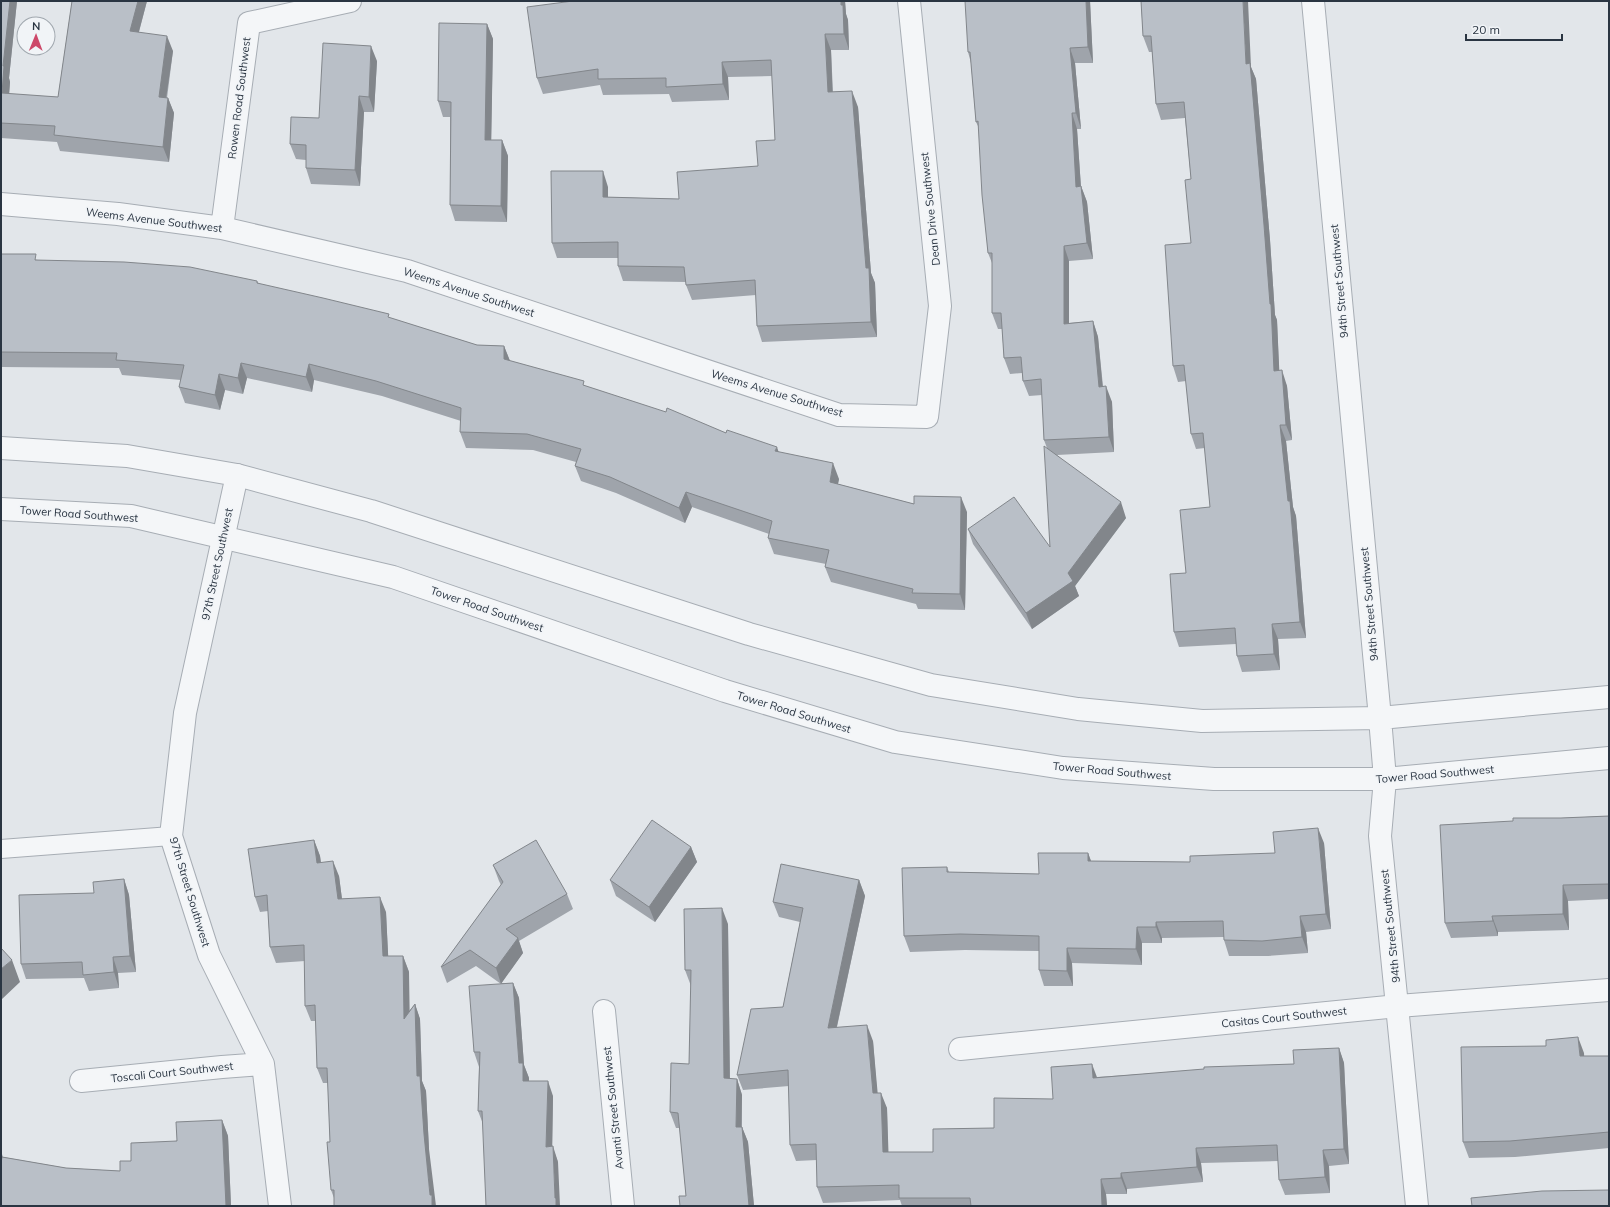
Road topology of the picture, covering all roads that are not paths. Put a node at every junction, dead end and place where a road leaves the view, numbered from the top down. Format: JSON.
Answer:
{"nodes":[{"id":1,"x":350,"y":1,"type":"edge"},
{"id":2,"x":910,"y":1,"type":"edge"},
{"id":3,"x":1313,"y":1,"type":"edge"},
{"id":4,"x":1,"y":204,"type":"edge"},
{"id":5,"x":222,"y":228,"type":"junction"},
{"id":6,"x":927,"y":417,"type":"joint"},
{"id":7,"x":1,"y":448,"type":"edge"},
{"id":8,"x":237,"y":475,"type":"junction"},
{"id":9,"x":1,"y":509,"type":"edge"},
{"id":10,"x":223,"y":536,"type":"junction"},
{"id":11,"x":1609,"y":697,"type":"edge"},
{"id":12,"x":1380,"y":718,"type":"junction"},
{"id":13,"x":1609,"y":758,"type":"edge"},
{"id":14,"x":1385,"y":779,"type":"junction"},
{"id":15,"x":171,"y":836,"type":"junction"},
{"id":16,"x":1,"y":849,"type":"edge"},
{"id":17,"x":1609,"y":990,"type":"edge"},
{"id":18,"x":1398,"y":1006,"type":"junction"},
{"id":19,"x":604,"y":1011,"type":"dead end"},
{"id":20,"x":960,"y":1048,"type":"dead end"},
{"id":21,"x":263,"y":1064,"type":"junction"},
{"id":22,"x":81,"y":1081,"type":"dead end"},
{"id":23,"x":280,"y":1206,"type":"edge"},
{"id":24,"x":623,"y":1206,"type":"edge"},
{"id":25,"x":1417,"y":1206,"type":"edge"}],
"edges":[{"from":1,"to":5,"type":"street","name":"Rowen Road Southwest"},
{"from":2,"to":6,"type":"street","name":"Dean Drive Southwest"},
{"from":3,"to":12,"type":"street","name":"94th Street Southwest"},
{"from":4,"to":5,"type":"street","name":"Weems Avenue Southwest"},
{"from":5,"to":6,"type":"street","name":"Weems Avenue Southwest"},
{"from":7,"to":8,"type":"street"},
{"from":8,"to":10,"type":"street","name":"97th Street Southwest"},
{"from":8,"to":12,"type":"street"},
{"from":9,"to":10,"type":"street","name":"Tower Road Southwest"},
{"from":10,"to":14,"type":"street","name":"Tower Road Southwest"},
{"from":10,"to":15,"type":"street","name":"97th Street Southwest"},
{"from":11,"to":12,"type":"street"},
{"from":12,"to":14,"type":"street","name":"94th Street Southwest"},
{"from":13,"to":14,"type":"street","name":"Tower Road Southwest"},
{"from":14,"to":18,"type":"street","name":"94th Street Southwest"},
{"from":15,"to":16,"type":"lane"},
{"from":15,"to":21,"type":"street","name":"97th Street Southwest"},
{"from":17,"to":18,"type":"street","name":"Casitas Court Southwest"},
{"from":18,"to":20,"type":"street","name":"Casitas Court Southwest"},
{"from":18,"to":25,"type":"street","name":"94th Street Southwest"},
{"from":19,"to":24,"type":"street","name":"Avanti Street Southwest"},
{"from":21,"to":22,"type":"street","name":"Toscali Court Southwest"},
{"from":21,"to":23,"type":"street","name":"97th Street Southwest"}]}
